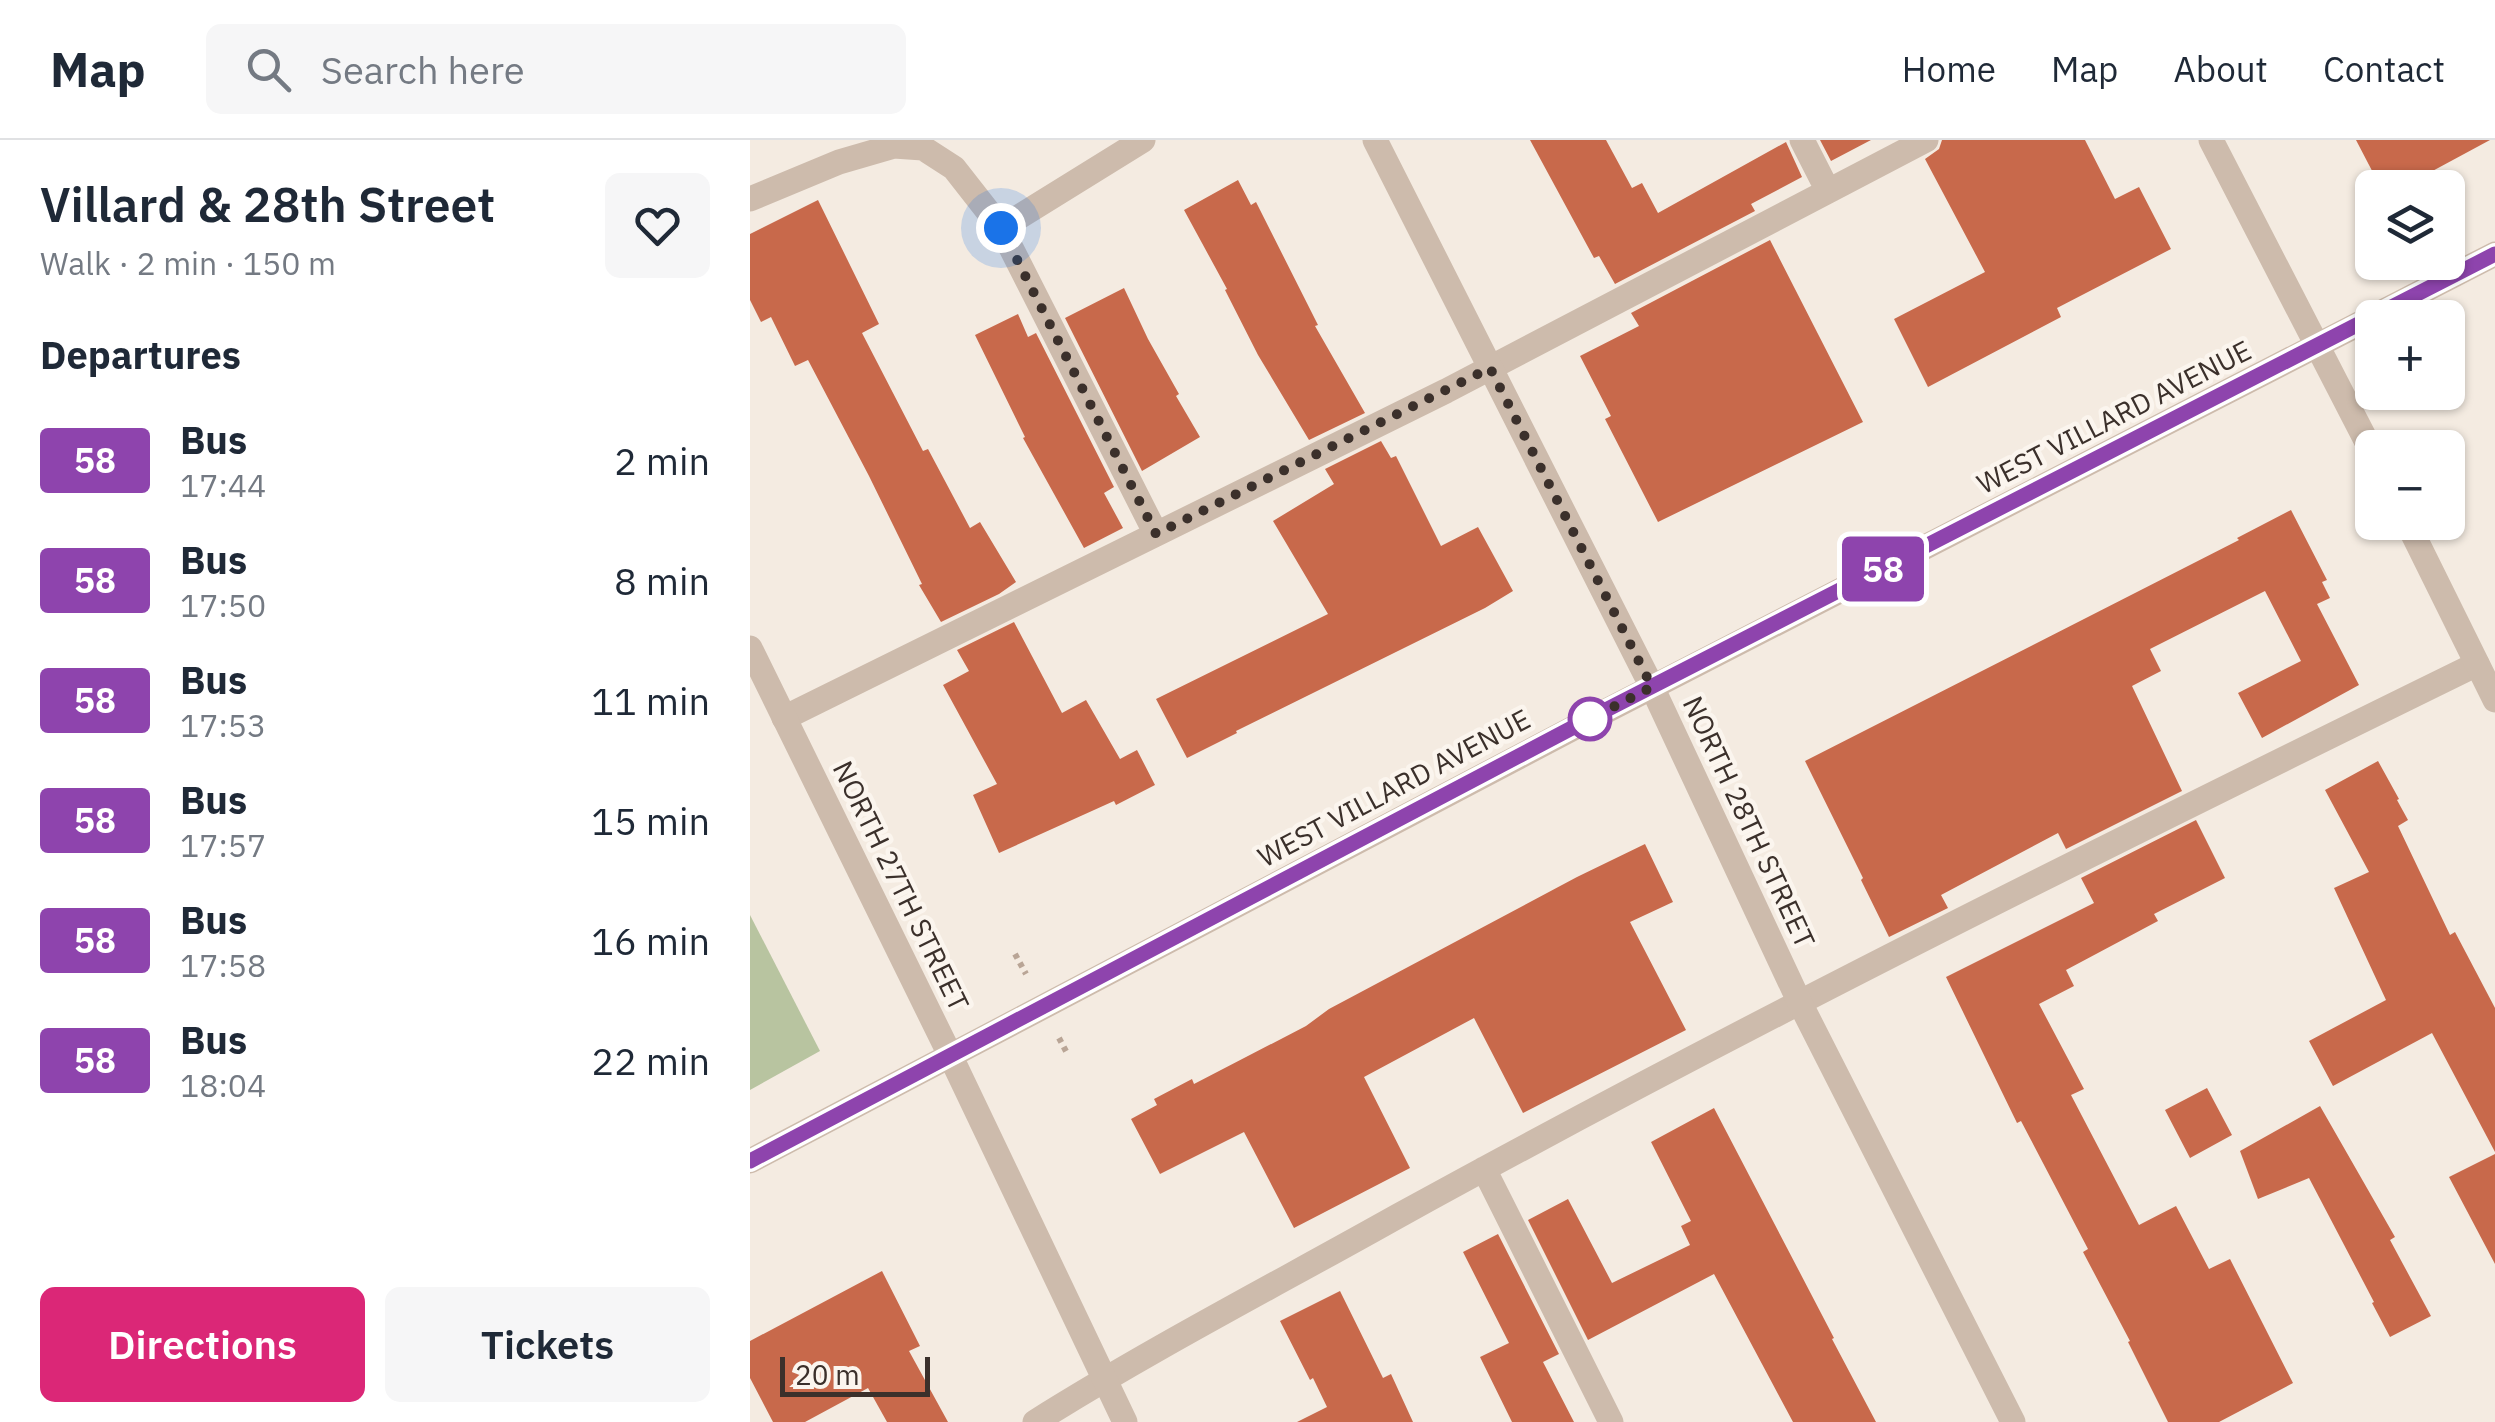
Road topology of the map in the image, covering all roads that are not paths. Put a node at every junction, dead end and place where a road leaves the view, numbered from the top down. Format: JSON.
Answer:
{"nodes":[{"id":1,"x":1144,"y":140,"type":"edge"},
{"id":2,"x":1375,"y":140,"type":"edge"},
{"id":3,"x":1802,"y":140,"type":"edge"},
{"id":4,"x":1926,"y":140,"type":"edge"},
{"id":5,"x":2211,"y":140,"type":"edge"},
{"id":6,"x":1828,"y":192,"type":"junction"},
{"id":7,"x":750,"y":199,"type":"edge"},
{"id":8,"x":1001,"y":228,"type":"junction"},
{"id":9,"x":2495,"y":254,"type":"edge"},
{"id":10,"x":2318,"y":345,"type":"junction"},
{"id":11,"x":1490,"y":368,"type":"junction"},
{"id":12,"x":2361,"y":430,"type":"edge"},
{"id":13,"x":1156,"y":534,"type":"junction"},
{"id":14,"x":2416,"y":540,"type":"edge"},
{"id":15,"x":750,"y":648,"type":"edge"},
{"id":16,"x":2477,"y":664,"type":"junction"},
{"id":17,"x":1652,"y":687,"type":"junction"},
{"id":18,"x":2495,"y":700,"type":"edge"},
{"id":19,"x":784,"y":718,"type":"junction"},
{"id":20,"x":1800,"y":1002,"type":"junction"},
{"id":21,"x":950,"y":1055,"type":"junction"},
{"id":22,"x":750,"y":1161,"type":"edge"},
{"id":23,"x":1484,"y":1169,"type":"junction"},
{"id":24,"x":1103,"y":1379,"type":"junction"},
{"id":25,"x":1035,"y":1422,"type":"edge"},
{"id":26,"x":1125,"y":1422,"type":"edge"},
{"id":27,"x":1611,"y":1422,"type":"edge"},
{"id":28,"x":2013,"y":1422,"type":"edge"}],
"edges":[{"from":1,"to":8,"type":"street"},
{"from":2,"to":11,"type":"street","name":"NORTH 28TH STREET"},
{"from":3,"to":6,"type":"street"},
{"from":4,"to":6,"type":"street"},
{"from":5,"to":10,"type":"street"},
{"from":6,"to":11,"type":"street"},
{"from":7,"to":8,"type":"street"},
{"from":8,"to":13,"type":"street"},
{"from":9,"to":10,"type":"street","name":"WEST VILLARD AVENUE"},
{"from":10,"to":12,"type":"street"},
{"from":10,"to":17,"type":"street","name":"WEST VILLARD AVENUE"},
{"from":11,"to":13,"type":"street"},
{"from":11,"to":17,"type":"street","name":"NORTH 28TH STREET"},
{"from":13,"to":19,"type":"street"},
{"from":14,"to":16,"type":"street"},
{"from":15,"to":19,"type":"street","name":"NORTH 27TH STREET"},
{"from":16,"to":18,"type":"street"},
{"from":16,"to":20,"type":"street"},
{"from":17,"to":20,"type":"street","name":"NORTH 28TH STREET"},
{"from":17,"to":21,"type":"street","name":"WEST VILLARD AVENUE"},
{"from":19,"to":21,"type":"street","name":"NORTH 27TH STREET"},
{"from":20,"to":23,"type":"street"},
{"from":20,"to":28,"type":"street","name":"NORTH 28TH STREET"},
{"from":21,"to":22,"type":"street","name":"WEST VILLARD AVENUE"},
{"from":21,"to":24,"type":"street","name":"NORTH 27TH STREET"},
{"from":23,"to":24,"type":"street"},
{"from":23,"to":27,"type":"street"},
{"from":24,"to":25,"type":"street"},
{"from":24,"to":26,"type":"street","name":"NORTH 27TH STREET"}]}
